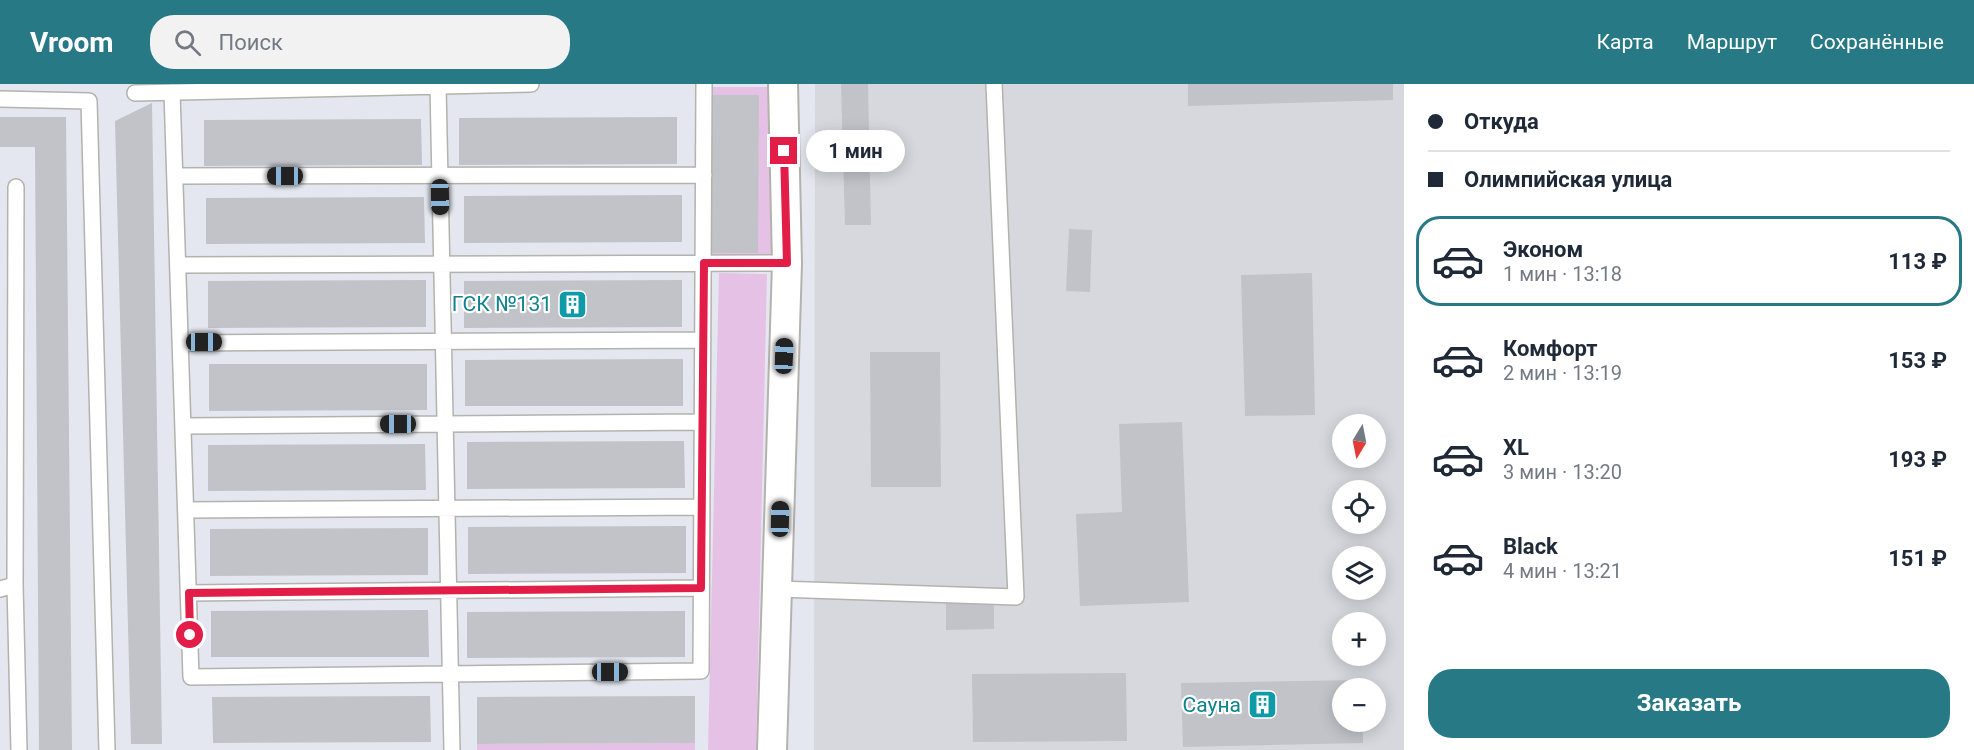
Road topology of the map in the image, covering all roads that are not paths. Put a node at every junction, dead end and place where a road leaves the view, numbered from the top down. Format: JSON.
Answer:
{"nodes":[{"id":1,"x":531,"y":84,"type":"edge"},
{"id":2,"x":704,"y":84,"type":"edge"},
{"id":3,"x":783,"y":84,"type":"edge"},
{"id":4,"x":994,"y":84,"type":"edge"},
{"id":5,"x":438,"y":86,"type":"junction"},
{"id":6,"x":172,"y":92,"type":"junction"},
{"id":7,"x":135,"y":93,"type":"dead end"},
{"id":8,"x":0,"y":99,"type":"edge"},
{"id":9,"x":704,"y":175,"type":"junction"},
{"id":10,"x":175,"y":176,"type":"junction"},
{"id":11,"x":440,"y":176,"type":"junction"},
{"id":12,"x":16,"y":187,"type":"dead end"},
{"id":13,"x":704,"y":263,"type":"junction"},
{"id":14,"x":787,"y":263,"type":"junction"},
{"id":15,"x":442,"y":264,"type":"junction"},
{"id":16,"x":178,"y":265,"type":"junction"},
{"id":17,"x":703,"y":340,"type":"junction"},
{"id":18,"x":443,"y":341,"type":"junction"},
{"id":19,"x":180,"y":343,"type":"junction"},
{"id":20,"x":702,"y":422,"type":"junction"},
{"id":21,"x":445,"y":424,"type":"junction"},
{"id":22,"x":183,"y":426,"type":"junction"},
{"id":23,"x":702,"y":507,"type":"junction"},
{"id":24,"x":447,"y":508,"type":"junction"},
{"id":25,"x":186,"y":510,"type":"junction"},
{"id":26,"x":7,"y":587,"type":"edge"},
{"id":27,"x":701,"y":588,"type":"junction"},
{"id":28,"x":778,"y":589,"type":"junction"},
{"id":29,"x":448,"y":590,"type":"junction"},
{"id":30,"x":189,"y":593,"type":"junction"},
{"id":31,"x":450,"y":674,"type":"junction"},
{"id":32,"x":19,"y":750,"type":"edge"},
{"id":33,"x":107,"y":750,"type":"edge"},
{"id":34,"x":452,"y":750,"type":"edge"},
{"id":35,"x":772,"y":750,"type":"edge"}],
"edges":[{"from":1,"to":5,"type":"lane"},
{"from":2,"to":9,"type":"lane"},
{"from":3,"to":14,"type":"street"},
{"from":4,"to":28,"type":"lane"},
{"from":5,"to":6,"type":"lane"},
{"from":5,"to":11,"type":"lane"},
{"from":6,"to":7,"type":"lane"},
{"from":6,"to":10,"type":"lane"},
{"from":8,"to":33,"type":"lane"},
{"from":9,"to":11,"type":"lane"},
{"from":9,"to":13,"type":"lane"},
{"from":10,"to":11,"type":"lane"},
{"from":10,"to":16,"type":"lane"},
{"from":11,"to":15,"type":"lane"},
{"from":12,"to":26,"type":"lane"},
{"from":13,"to":14,"type":"lane"},
{"from":13,"to":15,"type":"lane"},
{"from":13,"to":17,"type":"lane"},
{"from":14,"to":28,"type":"street"},
{"from":15,"to":16,"type":"lane"},
{"from":15,"to":18,"type":"lane"},
{"from":16,"to":19,"type":"lane"},
{"from":17,"to":18,"type":"lane"},
{"from":17,"to":20,"type":"lane"},
{"from":18,"to":19,"type":"lane"},
{"from":18,"to":21,"type":"lane"},
{"from":19,"to":22,"type":"lane"},
{"from":20,"to":21,"type":"lane"},
{"from":20,"to":23,"type":"lane"},
{"from":21,"to":22,"type":"lane"},
{"from":21,"to":24,"type":"lane"},
{"from":22,"to":25,"type":"lane"},
{"from":23,"to":24,"type":"lane"},
{"from":23,"to":27,"type":"lane"},
{"from":24,"to":25,"type":"lane"},
{"from":24,"to":29,"type":"lane"},
{"from":25,"to":30,"type":"lane"},
{"from":26,"to":32,"type":"lane"},
{"from":27,"to":29,"type":"lane"},
{"from":27,"to":31,"type":"lane"},
{"from":28,"to":35,"type":"street"},
{"from":29,"to":30,"type":"lane"},
{"from":29,"to":31,"type":"lane"},
{"from":30,"to":31,"type":"lane"},
{"from":31,"to":34,"type":"lane"}]}
